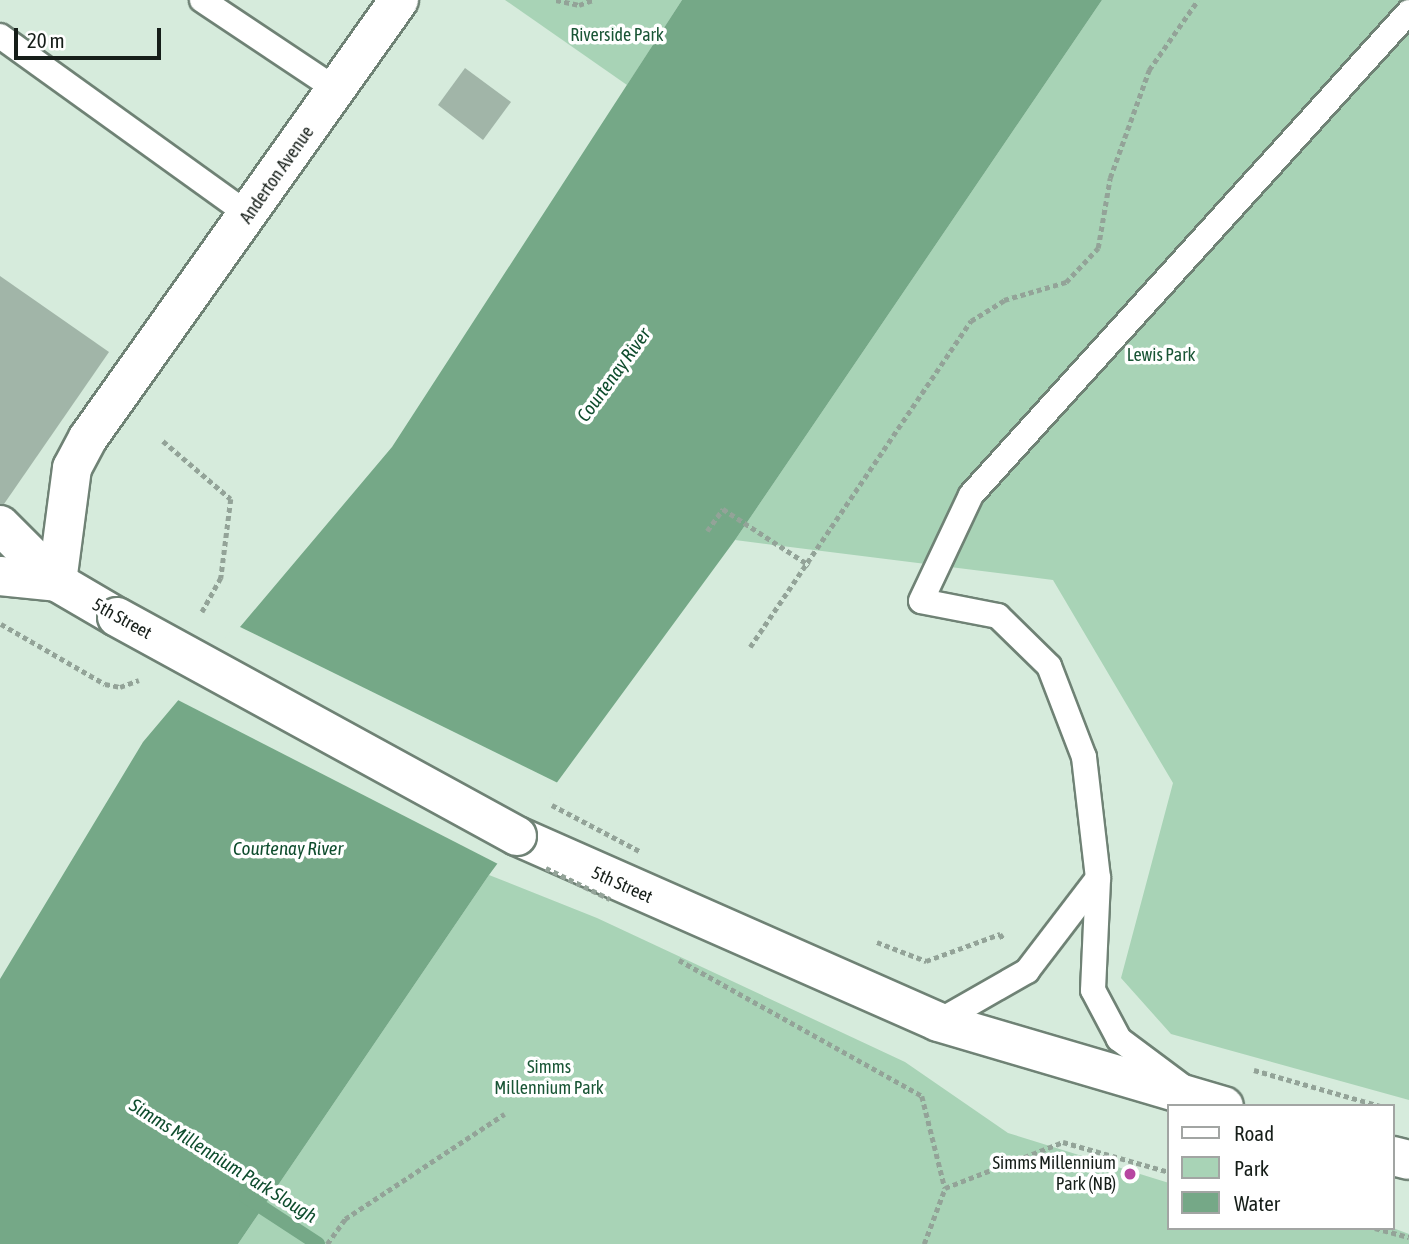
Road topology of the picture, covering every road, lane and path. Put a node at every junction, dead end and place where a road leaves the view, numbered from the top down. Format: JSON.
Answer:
{"nodes":[{"id":1,"x":400,"y":0,"type":"edge"},
{"id":2,"x":556,"y":0,"type":"edge"},
{"id":3,"x":593,"y":0,"type":"edge"},
{"id":4,"x":1198,"y":0,"type":"edge"},
{"id":5,"x":213,"y":3,"type":"edge"},
{"id":6,"x":1409,"y":12,"type":"edge"},
{"id":7,"x":0,"y":36,"type":"edge"},
{"id":8,"x":337,"y":90,"type":"junction"},
{"id":9,"x":249,"y":215,"type":"junction"},
{"id":10,"x":0,"y":525,"type":"edge"},
{"id":11,"x":707,"y":531,"type":"dead end"},
{"id":12,"x":809,"y":565,"type":"junction"},
{"id":13,"x":0,"y":576,"type":"edge"},
{"id":14,"x":57,"y":582,"type":"junction"},
{"id":15,"x":750,"y":647,"type":"dead end"},
{"id":16,"x":1098,"y":878,"type":"junction"},
{"id":17,"x":670,"y":956,"type":"dead end"},
{"id":18,"x":938,"y":1022,"type":"junction"},
{"id":19,"x":1211,"y":1102,"type":"edge"},
{"id":20,"x":504,"y":1114,"type":"dead end"},
{"id":21,"x":1168,"y":1172,"type":"edge"},
{"id":22,"x":945,"y":1188,"type":"junction"},
{"id":23,"x":1383,"y":1230,"type":"edge"},
{"id":24,"x":1409,"y":1237,"type":"edge"},
{"id":25,"x":327,"y":1244,"type":"edge"},
{"id":26,"x":924,"y":1244,"type":"edge"}],
"edges":[{"from":1,"to":8,"type":"main road","name":"Anderton Avenue"},
{"from":2,"to":3,"type":"path"},
{"from":4,"to":12,"type":"path"},
{"from":5,"to":8,"type":"lane"},
{"from":6,"to":16,"type":"lane"},
{"from":7,"to":9,"type":"lane"},
{"from":8,"to":9,"type":"main road","name":"Anderton Avenue"},
{"from":9,"to":14,"type":"main road","name":"Anderton Avenue"},
{"from":10,"to":14,"type":"main road","name":"5th Street"},
{"from":11,"to":12,"type":"path"},
{"from":12,"to":15,"type":"path"},
{"from":13,"to":14,"type":"main road","name":"5th Street"},
{"from":14,"to":18,"type":"main road","name":"5th Street","bridge":true},
{"from":16,"to":18,"type":"lane"},
{"from":16,"to":19,"type":"lane"},
{"from":17,"to":22,"type":"path"},
{"from":18,"to":19,"type":"main road","name":"5th Street"},
{"from":20,"to":25,"type":"path"},
{"from":21,"to":22,"type":"path"},
{"from":22,"to":26,"type":"path"},
{"from":23,"to":24,"type":"path"}]}
